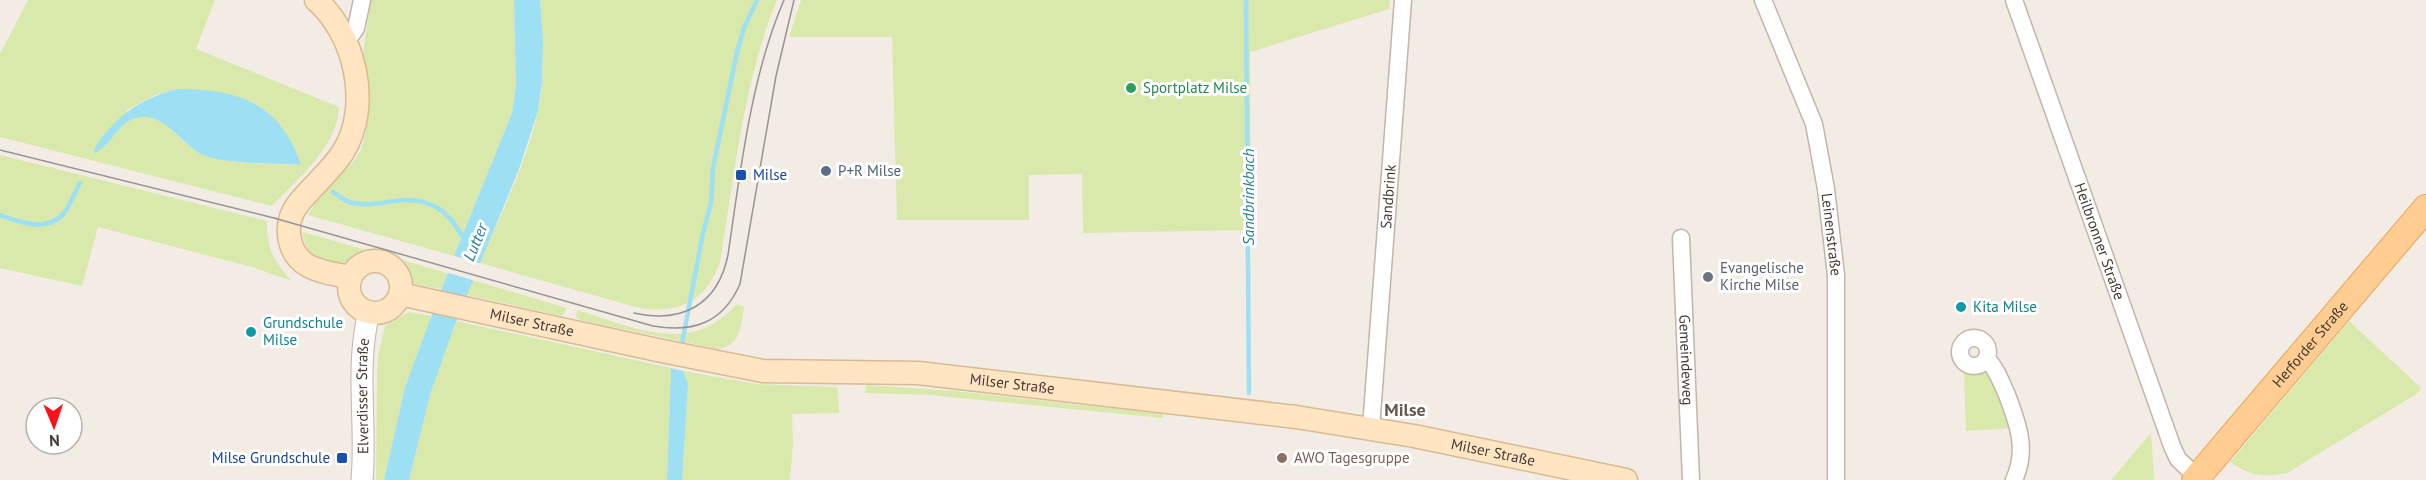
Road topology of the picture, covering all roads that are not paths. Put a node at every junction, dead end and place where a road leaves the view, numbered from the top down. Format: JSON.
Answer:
{"nodes":[{"id":1,"x":316,"y":0,"type":"edge"},
{"id":2,"x":362,"y":0,"type":"edge"},
{"id":3,"x":1403,"y":0,"type":"edge"},
{"id":4,"x":1763,"y":0,"type":"edge"},
{"id":5,"x":2014,"y":0,"type":"edge"},
{"id":6,"x":346,"y":41,"type":"junction"},
{"id":7,"x":2426,"y":208,"type":"edge"},
{"id":8,"x":1681,"y":238,"type":"dead end"},
{"id":9,"x":350,"y":277,"type":"junction"},
{"id":10,"x":409,"y":296,"type":"junction"},
{"id":11,"x":369,"y":312,"type":"junction"},
{"id":12,"x":1987,"y":358,"type":"dead end"},
{"id":13,"x":1371,"y":428,"type":"junction"},
{"id":14,"x":2196,"y":479,"type":"edge"},
{"id":15,"x":363,"y":480,"type":"edge"},
{"id":16,"x":1626,"y":480,"type":"edge"},
{"id":17,"x":1691,"y":480,"type":"edge"},
{"id":18,"x":1836,"y":480,"type":"edge"},
{"id":19,"x":2014,"y":480,"type":"edge"}],
"edges":[{"from":1,"to":6,"type":"main road"},
{"from":2,"to":6,"type":"street"},
{"from":3,"to":13,"type":"street","name":"Sandbrink"},
{"from":4,"to":18,"type":"street","name":"Leinenstraße"},
{"from":5,"to":14,"type":"street","name":"Heilbronner Straße"},
{"from":6,"to":9,"type":"main road"},
{"from":7,"to":14,"type":"main road","name":"Herforder Straße"},
{"from":8,"to":17,"type":"street","name":"Gemeindeweg"},
{"from":9,"to":10,"type":"main road"},
{"from":9,"to":11,"type":"main road"},
{"from":10,"to":11,"type":"main road"},
{"from":10,"to":13,"type":"main road","name":"Milser Straße"},
{"from":11,"to":15,"type":"street","name":"Elverdisser Straße"},
{"from":12,"to":19,"type":"street"},
{"from":13,"to":16,"type":"main road","name":"Milser Straße"}]}
